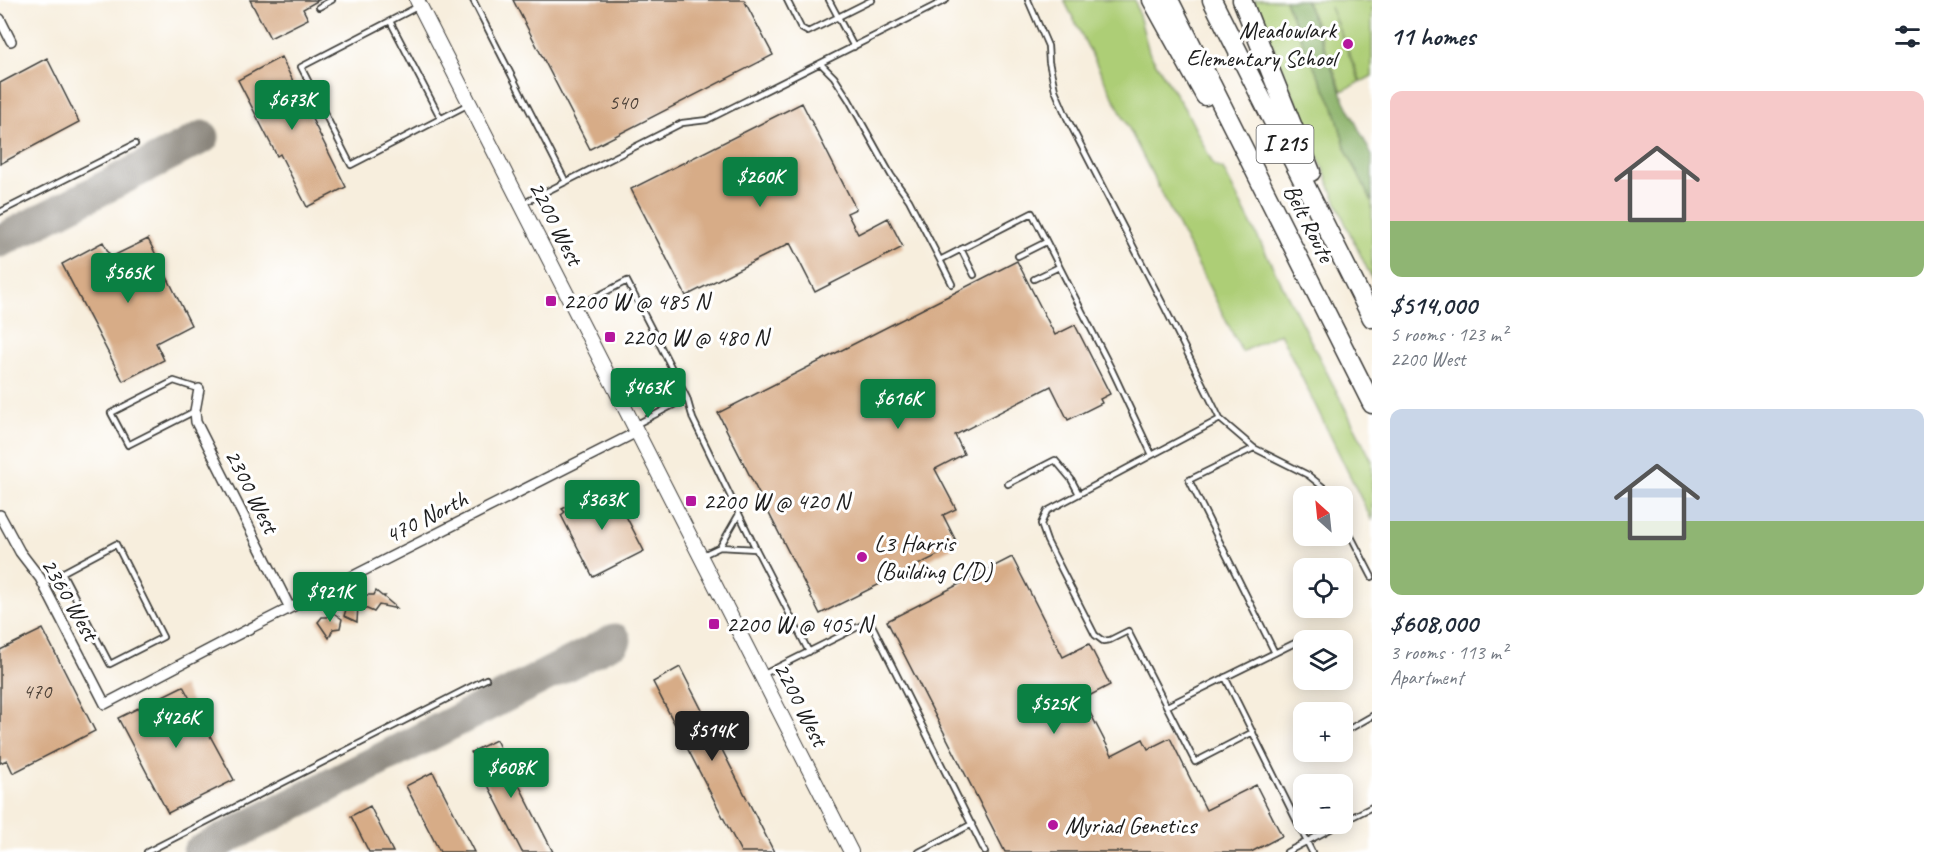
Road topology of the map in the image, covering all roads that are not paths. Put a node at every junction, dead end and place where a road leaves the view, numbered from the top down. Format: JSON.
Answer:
{"nodes":[{"id":1,"x":332,"y":0,"type":"edge"},
{"id":2,"x":473,"y":0,"type":"edge"},
{"id":3,"x":787,"y":0,"type":"edge"},
{"id":4,"x":830,"y":0,"type":"edge"},
{"id":5,"x":872,"y":0,"type":"edge"},
{"id":6,"x":946,"y":0,"type":"edge"},
{"id":7,"x":1028,"y":0,"type":"edge"},
{"id":8,"x":1152,"y":0,"type":"edge"},
{"id":9,"x":1169,"y":0,"type":"edge"},
{"id":10,"x":1212,"y":0,"type":"edge"},
{"id":11,"x":1242,"y":0,"type":"edge"},
{"id":12,"x":418,"y":3,"type":"edge"},
{"id":13,"x":319,"y":7,"type":"dead end"},
{"id":14,"x":838,"y":17,"type":"junction"},
{"id":15,"x":0,"y":19,"type":"edge"},
{"id":16,"x":390,"y":21,"type":"junction"},
{"id":17,"x":11,"y":41,"type":"dead end"},
{"id":18,"x":854,"y":47,"type":"junction"},
{"id":19,"x":821,"y":64,"type":"junction"},
{"id":20,"x":470,"y":104,"type":"junction"},
{"id":21,"x":441,"y":119,"type":"junction"},
{"id":22,"x":135,"y":144,"type":"dead end"},
{"id":23,"x":566,"y":182,"type":"junction"},
{"id":24,"x":521,"y":204,"type":"junction"},
{"id":25,"x":0,"y":212,"type":"edge"},
{"id":26,"x":1046,"y":242,"type":"junction"},
{"id":27,"x":961,"y":249,"type":"junction"},
{"id":28,"x":1018,"y":256,"type":"dead end"},
{"id":29,"x":940,"y":260,"type":"junction"},
{"id":30,"x":1059,"y":267,"type":"junction"},
{"id":31,"x":974,"y":275,"type":"dead end"},
{"id":32,"x":1310,"y":277,"type":"junction"},
{"id":33,"x":1034,"y":279,"type":"dead end"},
{"id":34,"x":952,"y":284,"type":"dead end"},
{"id":35,"x":1357,"y":288,"type":"junction"},
{"id":36,"x":574,"y":308,"type":"junction"},
{"id":37,"x":1372,"y":318,"type":"edge"},
{"id":38,"x":199,"y":389,"type":"joint"},
{"id":39,"x":687,"y":398,"type":"junction"},
{"id":40,"x":1372,"y":404,"type":"edge"},
{"id":41,"x":195,"y":411,"type":"junction"},
{"id":42,"x":1220,"y":419,"type":"junction"},
{"id":43,"x":635,"y":429,"type":"junction"},
{"id":44,"x":1254,"y":448,"type":"junction"},
{"id":45,"x":1152,"y":455,"type":"junction"},
{"id":46,"x":1008,"y":484,"type":"dead end"},
{"id":47,"x":1322,"y":486,"type":"edge"},
{"id":48,"x":1079,"y":494,"type":"junction"},
{"id":49,"x":739,"y":514,"type":"junction"},
{"id":50,"x":0,"y":515,"type":"edge"},
{"id":51,"x":1353,"y":540,"type":"edge"},
{"id":52,"x":720,"y":547,"type":"junction"},
{"id":53,"x":756,"y":549,"type":"junction"},
{"id":54,"x":700,"y":556,"type":"junction"},
{"id":55,"x":62,"y":572,"type":"junction"},
{"id":56,"x":1372,"y":577,"type":"edge"},
{"id":57,"x":43,"y":583,"type":"junction"},
{"id":58,"x":290,"y":608,"type":"junction"},
{"id":59,"x":1293,"y":644,"type":"edge"},
{"id":60,"x":809,"y":652,"type":"junction"},
{"id":61,"x":1275,"y":653,"type":"junction"},
{"id":62,"x":761,"y":675,"type":"junction"},
{"id":63,"x":1225,"y":677,"type":"junction"},
{"id":64,"x":486,"y":680,"type":"dead end"},
{"id":65,"x":105,"y":704,"type":"joint"},
{"id":66,"x":1167,"y":706,"type":"junction"},
{"id":67,"x":1372,"y":716,"type":"edge"},
{"id":68,"x":1353,"y":726,"type":"edge"},
{"id":69,"x":1253,"y":732,"type":"junction"},
{"id":70,"x":1372,"y":807,"type":"edge"},
{"id":71,"x":1353,"y":817,"type":"edge"},
{"id":72,"x":972,"y":824,"type":"junction"},
{"id":73,"x":1321,"y":834,"type":"edge"},
{"id":74,"x":1307,"y":842,"type":"junction"},
{"id":75,"x":147,"y":852,"type":"edge"},
{"id":76,"x":851,"y":852,"type":"edge"},
{"id":77,"x":919,"y":852,"type":"edge"},
{"id":78,"x":986,"y":852,"type":"edge"},
{"id":79,"x":1287,"y":852,"type":"edge"},
{"id":80,"x":1312,"y":852,"type":"edge"}],
"edges":[{"from":1,"to":13,"type":"lane"},
{"from":2,"to":23,"type":"lane"},
{"from":3,"to":14,"type":"lane"},
{"from":4,"to":14,"type":"lane"},
{"from":5,"to":14,"type":"lane"},
{"from":6,"to":18,"type":"lane"},
{"from":7,"to":42,"type":"lane"},
{"from":8,"to":32,"type":"highway"},
{"from":9,"to":32,"type":"highway","name":"Belt Route","number":"I 215"},
{"from":10,"to":35,"type":"highway","name":"Belt Route","number":"I 215"},
{"from":11,"to":35,"type":"highway"},
{"from":12,"to":16,"type":"lane"},
{"from":12,"to":20,"type":"street","name":"2200 West"},
{"from":14,"to":18,"type":"lane"},
{"from":15,"to":17,"type":"street"},
{"from":16,"to":21,"type":"lane"},
{"from":16,"to":21,"type":"lane"},
{"from":18,"to":19,"type":"lane"},
{"from":19,"to":23,"type":"lane"},
{"from":19,"to":29,"type":"lane"},
{"from":20,"to":21,"type":"lane"},
{"from":20,"to":24,"type":"street","name":"2200 West"},
{"from":22,"to":25,"type":"lane"},
{"from":23,"to":24,"type":"lane"},
{"from":24,"to":36,"type":"street","name":"2200 West"},
{"from":26,"to":27,"type":"lane"},
{"from":26,"to":28,"type":"lane"},
{"from":26,"to":30,"type":"lane"},
{"from":27,"to":29,"type":"lane"},
{"from":27,"to":31,"type":"lane"},
{"from":29,"to":34,"type":"lane"},
{"from":30,"to":33,"type":"lane"},
{"from":30,"to":45,"type":"lane"},
{"from":32,"to":40,"type":"highway","name":"Belt Route","number":"I 215"},
{"from":35,"to":37,"type":"highway","name":"Belt Route","number":"I 215"},
{"from":36,"to":39,"type":"lane"},
{"from":36,"to":43,"type":"street","name":"2200 West"},
{"from":38,"to":41,"type":"street","name":"2300 West"},
{"from":38,"to":41,"type":"lane"},
{"from":39,"to":43,"type":"lane"},
{"from":39,"to":49,"type":"lane"},
{"from":41,"to":58,"type":"street","name":"2300 West"},
{"from":42,"to":44,"type":"lane"},
{"from":42,"to":45,"type":"lane"},
{"from":43,"to":54,"type":"street","name":"2200 West"},
{"from":43,"to":58,"type":"street","name":"470 North"},
{"from":44,"to":47,"type":"lane"},
{"from":44,"to":61,"type":"lane"},
{"from":45,"to":48,"type":"lane"},
{"from":46,"to":48,"type":"lane"},
{"from":48,"to":66,"type":"lane"},
{"from":49,"to":52,"type":"lane"},
{"from":49,"to":53,"type":"lane"},
{"from":50,"to":57,"type":"street","name":"2360 West"},
{"from":51,"to":56,"type":"lane"},
{"from":52,"to":53,"type":"lane"},
{"from":52,"to":54,"type":"lane"},
{"from":53,"to":60,"type":"lane"},
{"from":54,"to":62,"type":"street","name":"2200 West"},
{"from":55,"to":55,"type":"lane"},
{"from":55,"to":57,"type":"lane"},
{"from":57,"to":65,"type":"street","name":"2360 West"},
{"from":58,"to":65,"type":"street","name":"470 North"},
{"from":59,"to":61,"type":"lane"},
{"from":60,"to":62,"type":"lane"},
{"from":60,"to":72,"type":"lane"},
{"from":61,"to":63,"type":"lane"},
{"from":62,"to":76,"type":"street","name":"2200 West"},
{"from":63,"to":66,"type":"lane"},
{"from":63,"to":69,"type":"lane"},
{"from":64,"to":75,"type":"lane"},
{"from":66,"to":69,"type":"lane"},
{"from":67,"to":68,"type":"lane"},
{"from":69,"to":74,"type":"lane"},
{"from":70,"to":71,"type":"lane"},
{"from":72,"to":77,"type":"lane"},
{"from":72,"to":78,"type":"lane"},
{"from":73,"to":74,"type":"lane"},
{"from":74,"to":79,"type":"lane"},
{"from":74,"to":80,"type":"lane"}]}
